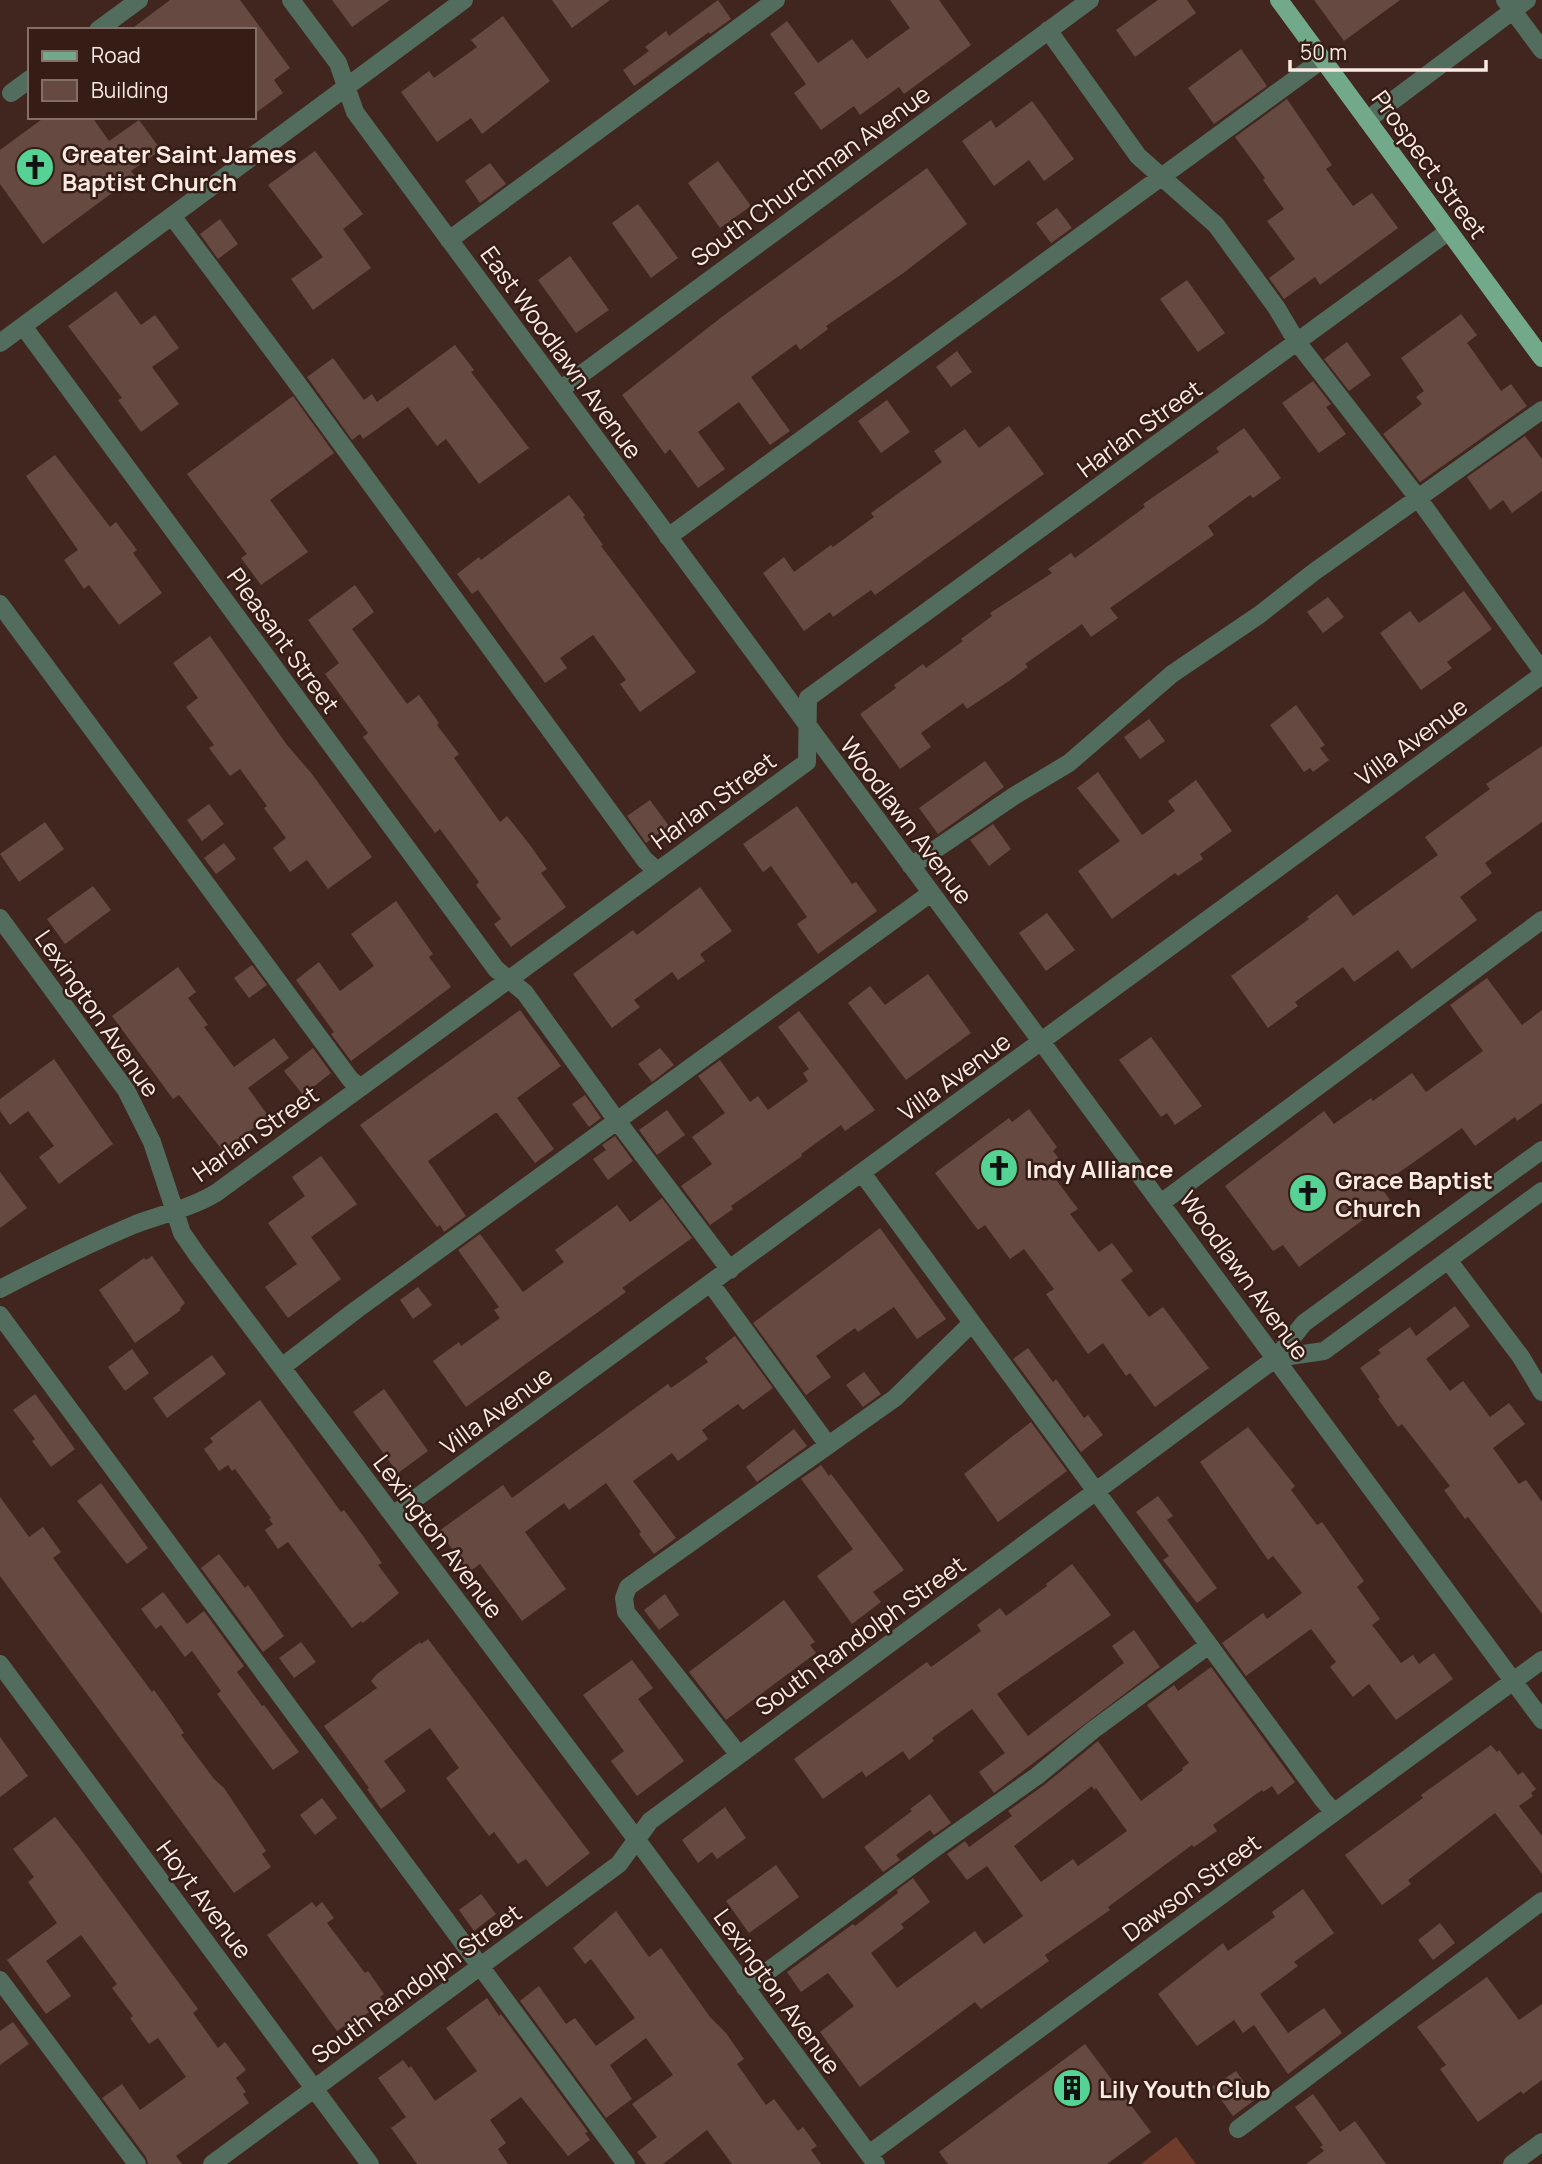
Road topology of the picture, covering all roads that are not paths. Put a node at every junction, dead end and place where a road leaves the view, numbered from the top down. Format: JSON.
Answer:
{"nodes":[{"id":1,"x":139,"y":0,"type":"edge"},
{"id":2,"x":291,"y":0,"type":"edge"},
{"id":3,"x":464,"y":0,"type":"edge"},
{"id":4,"x":776,"y":0,"type":"edge"},
{"id":5,"x":1090,"y":0,"type":"edge"},
{"id":6,"x":1279,"y":0,"type":"edge"},
{"id":7,"x":1515,"y":4,"type":"edge"},
{"id":8,"x":101,"y":28,"type":"edge"},
{"id":9,"x":1048,"y":30,"type":"junction"},
{"id":10,"x":1542,"y":50,"type":"edge"},
{"id":11,"x":1323,"y":59,"type":"junction"},
{"id":12,"x":28,"y":80,"type":"edge"},
{"id":13,"x":346,"y":87,"type":"junction"},
{"id":14,"x":11,"y":93,"type":"dead end"},
{"id":15,"x":1367,"y":120,"type":"junction"},
{"id":16,"x":1162,"y":177,"type":"junction"},
{"id":17,"x":172,"y":216,"type":"junction"},
{"id":18,"x":1449,"y":231,"type":"junction"},
{"id":19,"x":449,"y":240,"type":"junction"},
{"id":20,"x":23,"y":326,"type":"junction"},
{"id":21,"x":1297,"y":342,"type":"junction"},
{"id":22,"x":0,"y":343,"type":"edge"},
{"id":23,"x":1542,"y":358,"type":"edge"},
{"id":24,"x":560,"y":390,"type":"junction"},
{"id":25,"x":1542,"y":410,"type":"edge"},
{"id":26,"x":1419,"y":498,"type":"junction"},
{"id":27,"x":668,"y":537,"type":"junction"},
{"id":28,"x":0,"y":604,"type":"edge"},
{"id":29,"x":1542,"y":673,"type":"edge"},
{"id":30,"x":807,"y":726,"type":"junction"},
{"id":31,"x":911,"y":866,"type":"junction"},
{"id":32,"x":657,"y":871,"type":"junction"},
{"id":33,"x":931,"y":893,"type":"junction"},
{"id":34,"x":0,"y":918,"type":"edge"},
{"id":35,"x":1542,"y":920,"type":"edge"},
{"id":36,"x":508,"y":980,"type":"junction"},
{"id":37,"x":1043,"y":1041,"type":"junction"},
{"id":38,"x":360,"y":1088,"type":"junction"},
{"id":39,"x":618,"y":1122,"type":"junction"},
{"id":40,"x":1542,"y":1150,"type":"edge"},
{"id":41,"x":862,"y":1173,"type":"junction"},
{"id":42,"x":1542,"y":1191,"type":"edge"},
{"id":43,"x":1161,"y":1203,"type":"junction"},
{"id":44,"x":174,"y":1212,"type":"junction"},
{"id":45,"x":1448,"y":1260,"type":"junction"},
{"id":46,"x":730,"y":1270,"type":"junction"},
{"id":47,"x":711,"y":1284,"type":"junction"},
{"id":48,"x":0,"y":1289,"type":"edge"},
{"id":49,"x":0,"y":1315,"type":"edge"},
{"id":50,"x":971,"y":1323,"type":"junction"},
{"id":51,"x":1276,"y":1358,"type":"junction"},
{"id":52,"x":282,"y":1367,"type":"junction"},
{"id":53,"x":1542,"y":1392,"type":"edge"},
{"id":54,"x":828,"y":1445,"type":"junction"},
{"id":55,"x":1096,"y":1491,"type":"junction"},
{"id":56,"x":393,"y":1515,"type":"junction"},
{"id":57,"x":1209,"y":1645,"type":"junction"},
{"id":58,"x":1542,"y":1660,"type":"edge"},
{"id":59,"x":0,"y":1664,"type":"edge"},
{"id":60,"x":1513,"y":1681,"type":"junction"},
{"id":61,"x":1542,"y":1720,"type":"edge"},
{"id":62,"x":739,"y":1755,"type":"junction"},
{"id":63,"x":1334,"y":1812,"type":"junction"},
{"id":64,"x":637,"y":1841,"type":"junction"},
{"id":65,"x":1542,"y":1901,"type":"edge"},
{"id":66,"x":480,"y":1966,"type":"junction"},
{"id":67,"x":0,"y":1980,"type":"edge"},
{"id":68,"x":745,"y":1988,"type":"junction"},
{"id":69,"x":314,"y":2088,"type":"junction"},
{"id":70,"x":1238,"y":2129,"type":"dead end"},
{"id":71,"x":1542,"y":2142,"type":"edge"},
{"id":72,"x":872,"y":2159,"type":"edge"},
{"id":73,"x":1517,"y":2163,"type":"edge"},
{"id":74,"x":136,"y":2164,"type":"edge"},
{"id":75,"x":212,"y":2164,"type":"edge"},
{"id":76,"x":370,"y":2164,"type":"edge"},
{"id":77,"x":626,"y":2164,"type":"edge"}],
"edges":[{"from":1,"to":8,"type":"street"},
{"from":2,"to":13,"type":"street","name":"East Woodlawn Avenue"},
{"from":3,"to":13,"type":"street"},
{"from":4,"to":19,"type":"street"},
{"from":5,"to":9,"type":"street","name":"South Churchman Avenue"},
{"from":6,"to":11,"type":"main road","name":"Prospect Street"},
{"from":7,"to":10,"type":"street"},
{"from":7,"to":15,"type":"street"},
{"from":9,"to":16,"type":"street"},
{"from":9,"to":24,"type":"street","name":"South Churchman Avenue"},
{"from":11,"to":15,"type":"main road","name":"Prospect Street"},
{"from":11,"to":16,"type":"street"},
{"from":12,"to":14,"type":"street"},
{"from":13,"to":17,"type":"street"},
{"from":13,"to":19,"type":"street","name":"East Woodlawn Avenue"},
{"from":15,"to":18,"type":"main road","name":"Prospect Street"},
{"from":16,"to":21,"type":"street"},
{"from":16,"to":27,"type":"street"},
{"from":17,"to":20,"type":"street"},
{"from":17,"to":32,"type":"street"},
{"from":18,"to":21,"type":"street","name":"Harlan Street"},
{"from":18,"to":23,"type":"main road","name":"Prospect Street"},
{"from":19,"to":24,"type":"street","name":"East Woodlawn Avenue"},
{"from":20,"to":22,"type":"street"},
{"from":20,"to":36,"type":"street","name":"Pleasant Street"},
{"from":21,"to":26,"type":"street"},
{"from":21,"to":30,"type":"street","name":"Harlan Street"},
{"from":24,"to":27,"type":"street","name":"East Woodlawn Avenue"},
{"from":25,"to":26,"type":"street"},
{"from":26,"to":29,"type":"street"},
{"from":26,"to":31,"type":"street"},
{"from":27,"to":30,"type":"street","name":"East Woodlawn Avenue"},
{"from":28,"to":38,"type":"street"},
{"from":29,"to":37,"type":"street","name":"Villa Avenue"},
{"from":30,"to":31,"type":"street","name":"Woodlawn Avenue"},
{"from":30,"to":32,"type":"street","name":"Harlan Street"},
{"from":31,"to":33,"type":"street","name":"Woodlawn Avenue"},
{"from":32,"to":36,"type":"street","name":"Harlan Street"},
{"from":33,"to":37,"type":"street","name":"Woodlawn Avenue"},
{"from":33,"to":39,"type":"street"},
{"from":34,"to":44,"type":"street","name":"Lexington Avenue"},
{"from":35,"to":43,"type":"street"},
{"from":36,"to":38,"type":"street","name":"Harlan Street"},
{"from":36,"to":39,"type":"street","name":"Pleasant Street"},
{"from":37,"to":41,"type":"street","name":"Villa Avenue"},
{"from":37,"to":43,"type":"street","name":"Woodlawn Avenue"},
{"from":38,"to":44,"type":"street","name":"Harlan Street"},
{"from":39,"to":46,"type":"street","name":"Pleasant Street"},
{"from":39,"to":52,"type":"street"},
{"from":40,"to":51,"type":"street","name":"South Randolph Street"},
{"from":41,"to":46,"type":"street","name":"Villa Avenue"},
{"from":41,"to":50,"type":"street"},
{"from":42,"to":45,"type":"street"},
{"from":43,"to":51,"type":"street","name":"Woodlawn Avenue"},
{"from":44,"to":48,"type":"street","name":"Harlan Street"},
{"from":44,"to":52,"type":"street","name":"Lexington Avenue"},
{"from":45,"to":51,"type":"street"},
{"from":45,"to":53,"type":"street"},
{"from":46,"to":47,"type":"street","name":"Villa Avenue"},
{"from":47,"to":54,"type":"street"},
{"from":47,"to":56,"type":"street","name":"Villa Avenue"},
{"from":49,"to":66,"type":"street"},
{"from":50,"to":54,"type":"street"},
{"from":50,"to":55,"type":"street"},
{"from":51,"to":55,"type":"street","name":"South Randolph Street"},
{"from":51,"to":60,"type":"street","name":"Woodlawn Avenue"},
{"from":52,"to":56,"type":"street","name":"Lexington Avenue"},
{"from":54,"to":62,"type":"street"},
{"from":55,"to":57,"type":"street"},
{"from":55,"to":62,"type":"street","name":"South Randolph Street"},
{"from":56,"to":64,"type":"street","name":"Lexington Avenue"},
{"from":57,"to":63,"type":"street"},
{"from":57,"to":68,"type":"street"},
{"from":58,"to":60,"type":"street","name":"Dawson Street"},
{"from":59,"to":69,"type":"street","name":"Hoyt Avenue"},
{"from":60,"to":61,"type":"street","name":"Woodlawn Avenue"},
{"from":60,"to":63,"type":"street","name":"Dawson Street"},
{"from":62,"to":64,"type":"street","name":"South Randolph Street"},
{"from":63,"to":72,"type":"street","name":"Dawson Street"},
{"from":64,"to":66,"type":"street","name":"South Randolph Street"},
{"from":64,"to":68,"type":"street","name":"Lexington Avenue"},
{"from":65,"to":70,"type":"street"},
{"from":66,"to":69,"type":"street","name":"South Randolph Street"},
{"from":66,"to":77,"type":"street"},
{"from":67,"to":74,"type":"street"},
{"from":68,"to":72,"type":"street","name":"Lexington Avenue"},
{"from":69,"to":75,"type":"street","name":"South Randolph Street"},
{"from":69,"to":76,"type":"street","name":"Hoyt Avenue"},
{"from":71,"to":73,"type":"street"}]}
